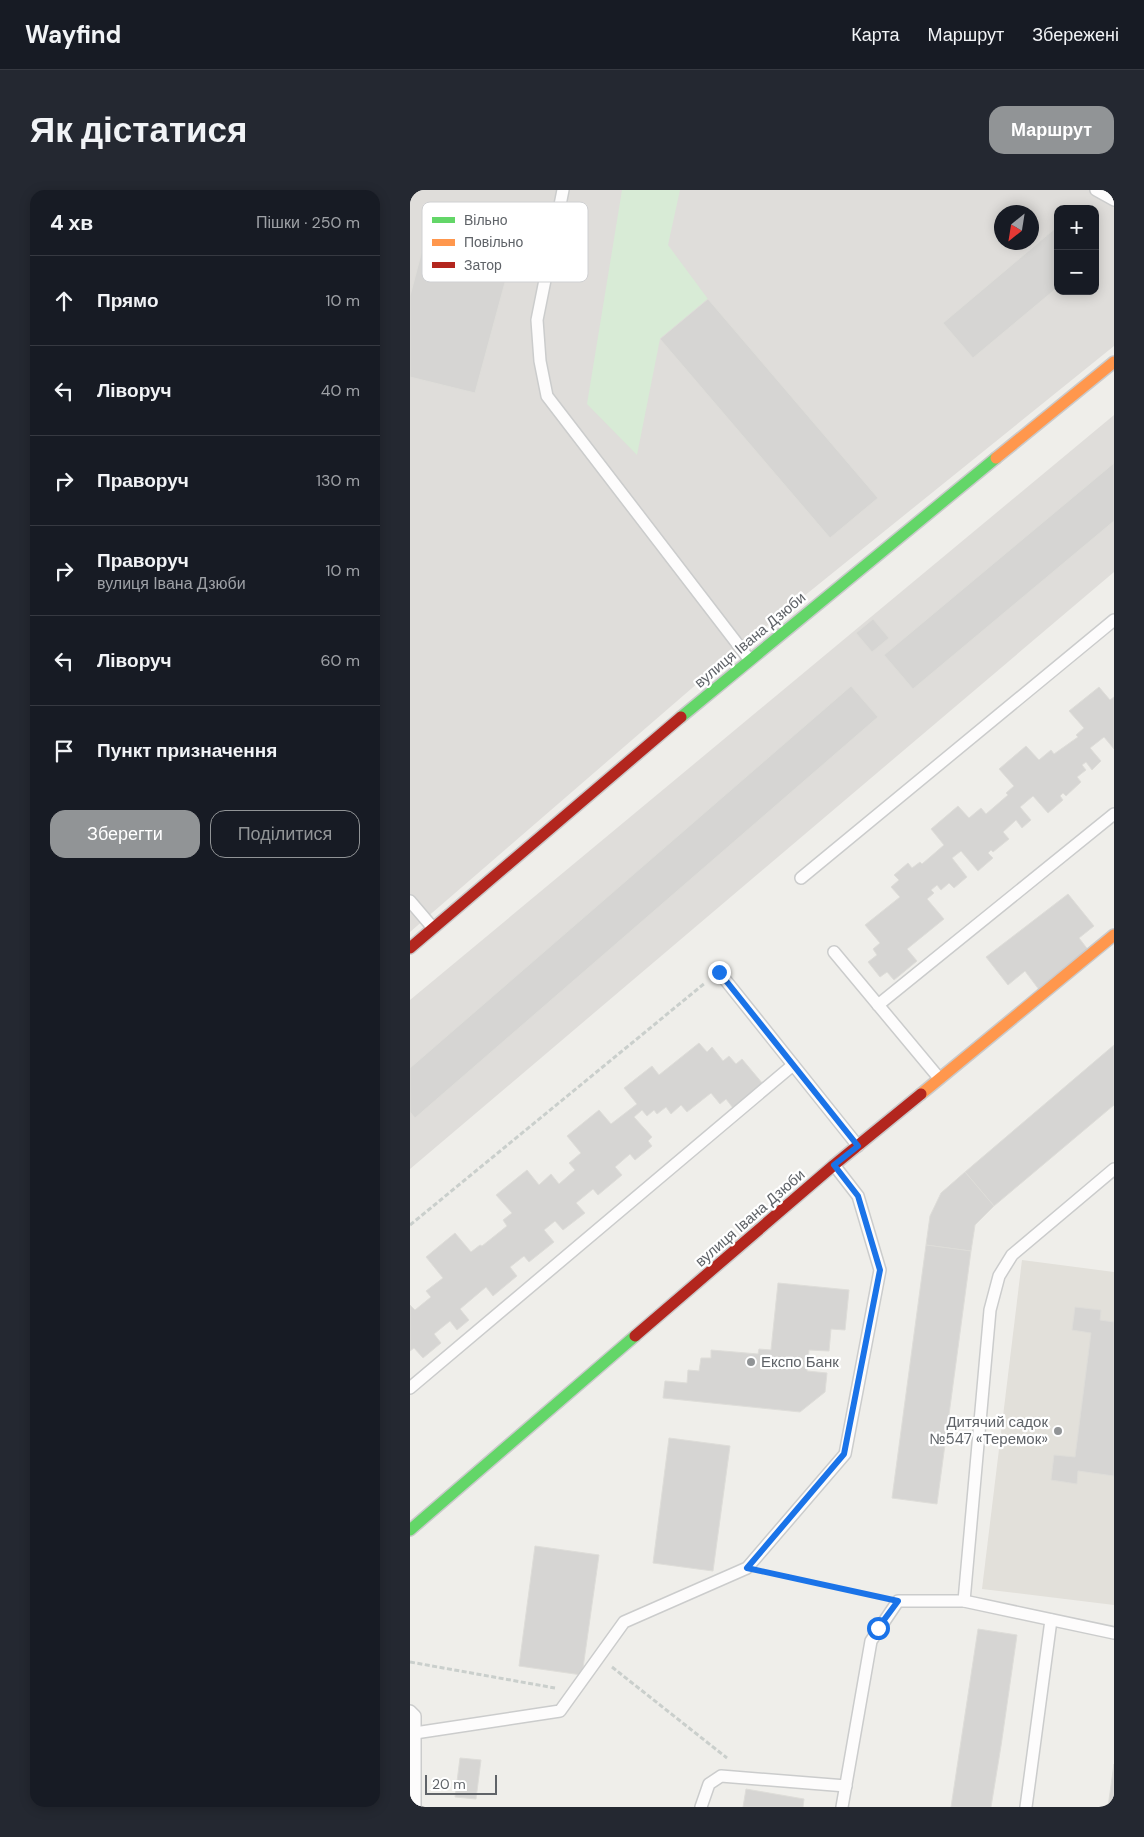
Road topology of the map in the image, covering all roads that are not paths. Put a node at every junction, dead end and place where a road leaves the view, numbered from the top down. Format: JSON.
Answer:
{"nodes":[{"id":1,"x":1096,"y":190,"type":"edge"},
{"id":2,"x":1114,"y":200,"type":"edge"},
{"id":3,"x":545,"y":282,"type":"edge"},
{"id":4,"x":1114,"y":362,"type":"edge"},
{"id":5,"x":1114,"y":620,"type":"edge"},
{"id":6,"x":749,"y":659,"type":"junction"},
{"id":7,"x":1114,"y":814,"type":"edge"},
{"id":8,"x":801,"y":878,"type":"dead end"},
{"id":9,"x":410,"y":901,"type":"edge"},
{"id":10,"x":433,"y":928,"type":"junction"},
{"id":11,"x":1114,"y":935,"type":"edge"},
{"id":12,"x":410,"y":948,"type":"edge"},
{"id":13,"x":834,"y":952,"type":"dead end"},
{"id":14,"x":719,"y":972,"type":"road end"},
{"id":15,"x":878,"y":1005,"type":"junction"},
{"id":16,"x":793,"y":1065,"type":"junction"},
{"id":17,"x":939,"y":1078,"type":"junction"},
{"id":18,"x":858,"y":1146,"type":"junction"},
{"id":19,"x":834,"y":1165,"type":"junction"},
{"id":20,"x":1114,"y":1169,"type":"edge"},
{"id":21,"x":410,"y":1388,"type":"edge"},
{"id":22,"x":410,"y":1530,"type":"edge"},
{"id":23,"x":964,"y":1601,"type":"junction"},
{"id":24,"x":1051,"y":1620,"type":"junction"},
{"id":25,"x":1114,"y":1633,"type":"edge"},
{"id":26,"x":410,"y":1711,"type":"edge"},
{"id":27,"x":415,"y":1733,"type":"junction"},
{"id":28,"x":846,"y":1786,"type":"junction"},
{"id":29,"x":415,"y":1807,"type":"edge"},
{"id":30,"x":701,"y":1807,"type":"edge"},
{"id":31,"x":842,"y":1807,"type":"edge"},
{"id":32,"x":1026,"y":1807,"type":"edge"}],
"edges":[{"from":1,"to":2,"type":"lane"},
{"from":3,"to":6,"type":"lane"},
{"from":4,"to":6,"type":"street","name":"вулиця Івана Дзюби"},
{"from":5,"to":8,"type":"lane"},
{"from":6,"to":10,"type":"street","name":"вулиця Івана Дзюби"},
{"from":7,"to":15,"type":"lane"},
{"from":9,"to":10,"type":"lane"},
{"from":10,"to":12,"type":"street","name":"вулиця Івана Дзюби"},
{"from":11,"to":17,"type":"street","name":"вулиця Івана Дзюби"},
{"from":13,"to":15,"type":"lane"},
{"from":14,"to":16,"type":"lane"},
{"from":15,"to":17,"type":"lane"},
{"from":16,"to":18,"type":"lane"},
{"from":16,"to":21,"type":"lane"},
{"from":17,"to":18,"type":"street","name":"вулиця Івана Дзюби"},
{"from":18,"to":19,"type":"street","name":"вулиця Івана Дзюби"},
{"from":19,"to":22,"type":"street","name":"вулиця Івана Дзюби"},
{"from":19,"to":27,"type":"lane"},
{"from":20,"to":23,"type":"lane"},
{"from":23,"to":24,"type":"lane"},
{"from":23,"to":28,"type":"lane"},
{"from":24,"to":25,"type":"lane"},
{"from":24,"to":32,"type":"lane"},
{"from":26,"to":27,"type":"lane"},
{"from":27,"to":29,"type":"lane"},
{"from":28,"to":30,"type":"lane"},
{"from":28,"to":31,"type":"lane"}]}
